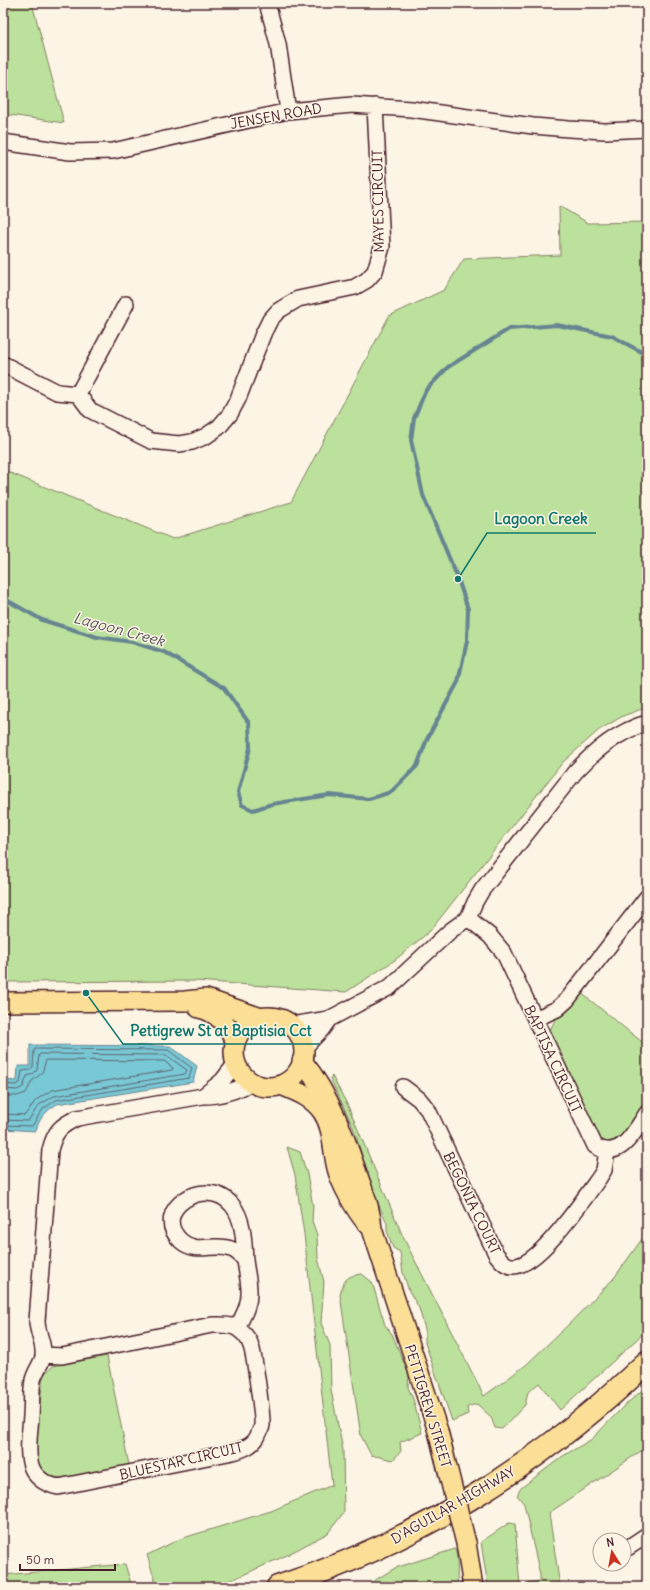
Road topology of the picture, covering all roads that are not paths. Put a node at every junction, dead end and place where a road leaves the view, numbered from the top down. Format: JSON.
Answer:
{"nodes":[{"id":1,"x":268,"y":3,"type":"edge"},
{"id":2,"x":375,"y":106,"type":"junction"},
{"id":3,"x":288,"y":111,"type":"junction"},
{"id":4,"x":647,"y":129,"type":"edge"},
{"id":5,"x":3,"y":142,"type":"edge"},
{"id":6,"x":126,"y":304,"type":"dead end"},
{"id":7,"x":3,"y":364,"type":"edge"},
{"id":8,"x":78,"y":394,"type":"junction"},
{"id":9,"x":647,"y":724,"type":"edge"},
{"id":10,"x":647,"y":897,"type":"edge"},
{"id":11,"x":468,"y":918,"type":"junction"},
{"id":12,"x":185,"y":1001,"type":"junction"},
{"id":13,"x":3,"y":1002,"type":"edge"},
{"id":14,"x":261,"y":1018,"type":"junction"},
{"id":15,"x":329,"y":1019,"type":"junction"},
{"id":16,"x":535,"y":1019,"type":"junction"},
{"id":17,"x":291,"y":1025,"type":"junction"},
{"id":18,"x":236,"y":1041,"type":"junction"},
{"id":19,"x":303,"y":1055,"type":"junction"},
{"id":20,"x":236,"y":1063,"type":"junction"},
{"id":21,"x":253,"y":1082,"type":"junction"},
{"id":22,"x":281,"y":1084,"type":"junction"},
{"id":23,"x":403,"y":1087,"type":"dead end"},
{"id":24,"x":203,"y":1096,"type":"junction"},
{"id":25,"x":647,"y":1113,"type":"edge"},
{"id":26,"x":607,"y":1151,"type":"junction"},
{"id":27,"x":372,"y":1229,"type":"junction"},
{"id":28,"x":245,"y":1260,"type":"junction"},
{"id":29,"x":237,"y":1328,"type":"junction"},
{"id":30,"x":43,"y":1355,"type":"junction"},
{"id":31,"x":647,"y":1362,"type":"edge"},
{"id":32,"x":647,"y":1535,"type":"edge"},
{"id":33,"x":632,"y":1546,"type":"edge"},
{"id":34,"x":278,"y":1587,"type":"edge"},
{"id":35,"x":473,"y":1587,"type":"edge"}],
"edges":[{"from":1,"to":3,"type":"street"},
{"from":2,"to":3,"type":"street","name":"JENSEN ROAD"},
{"from":2,"to":4,"type":"street","name":"JENSEN ROAD"},
{"from":2,"to":8,"type":"street","name":"MAYES CIRCUIT"},
{"from":3,"to":5,"type":"street","name":"JENSEN ROAD"},
{"from":6,"to":8,"type":"street"},
{"from":7,"to":8,"type":"street"},
{"from":9,"to":11,"type":"street"},
{"from":10,"to":16,"type":"street"},
{"from":11,"to":15,"type":"street"},
{"from":11,"to":16,"type":"street","name":"BAPTISA CIRCUIT"},
{"from":12,"to":13,"type":"main road"},
{"from":12,"to":14,"type":"main road"},
{"from":12,"to":18,"type":"main road"},
{"from":14,"to":17,"type":"main road"},
{"from":14,"to":18,"type":"main road"},
{"from":15,"to":17,"type":"street"},
{"from":15,"to":19,"type":"street"},
{"from":16,"to":26,"type":"street","name":"BAPTISA CIRCUIT"},
{"from":17,"to":19,"type":"main road"},
{"from":18,"to":20,"type":"main road"},
{"from":19,"to":22,"type":"main road"},
{"from":19,"to":27,"type":"main road","name":"PETTIGREW STREET"},
{"from":20,"to":21,"type":"main road"},
{"from":20,"to":24,"type":"street"},
{"from":21,"to":22,"type":"main road"},
{"from":21,"to":24,"type":"street"},
{"from":22,"to":27,"type":"main road","name":"PETTIGREW STREET"},
{"from":23,"to":26,"type":"street","name":"BEGONIA COURT"},
{"from":24,"to":30,"type":"street"},
{"from":25,"to":26,"type":"street"},
{"from":27,"to":35,"type":"main road","name":"PETTIGREW STREET","bridge":true},
{"from":28,"to":28,"type":"street"},
{"from":28,"to":29,"type":"street"},
{"from":29,"to":30,"type":"street"},
{"from":29,"to":30,"type":"street","name":"BLUESTAR CIRCUIT"},
{"from":31,"to":34,"type":"highway","name":"D'AGUILAR HIGHWAY"},
{"from":32,"to":33,"type":"street"}]}
